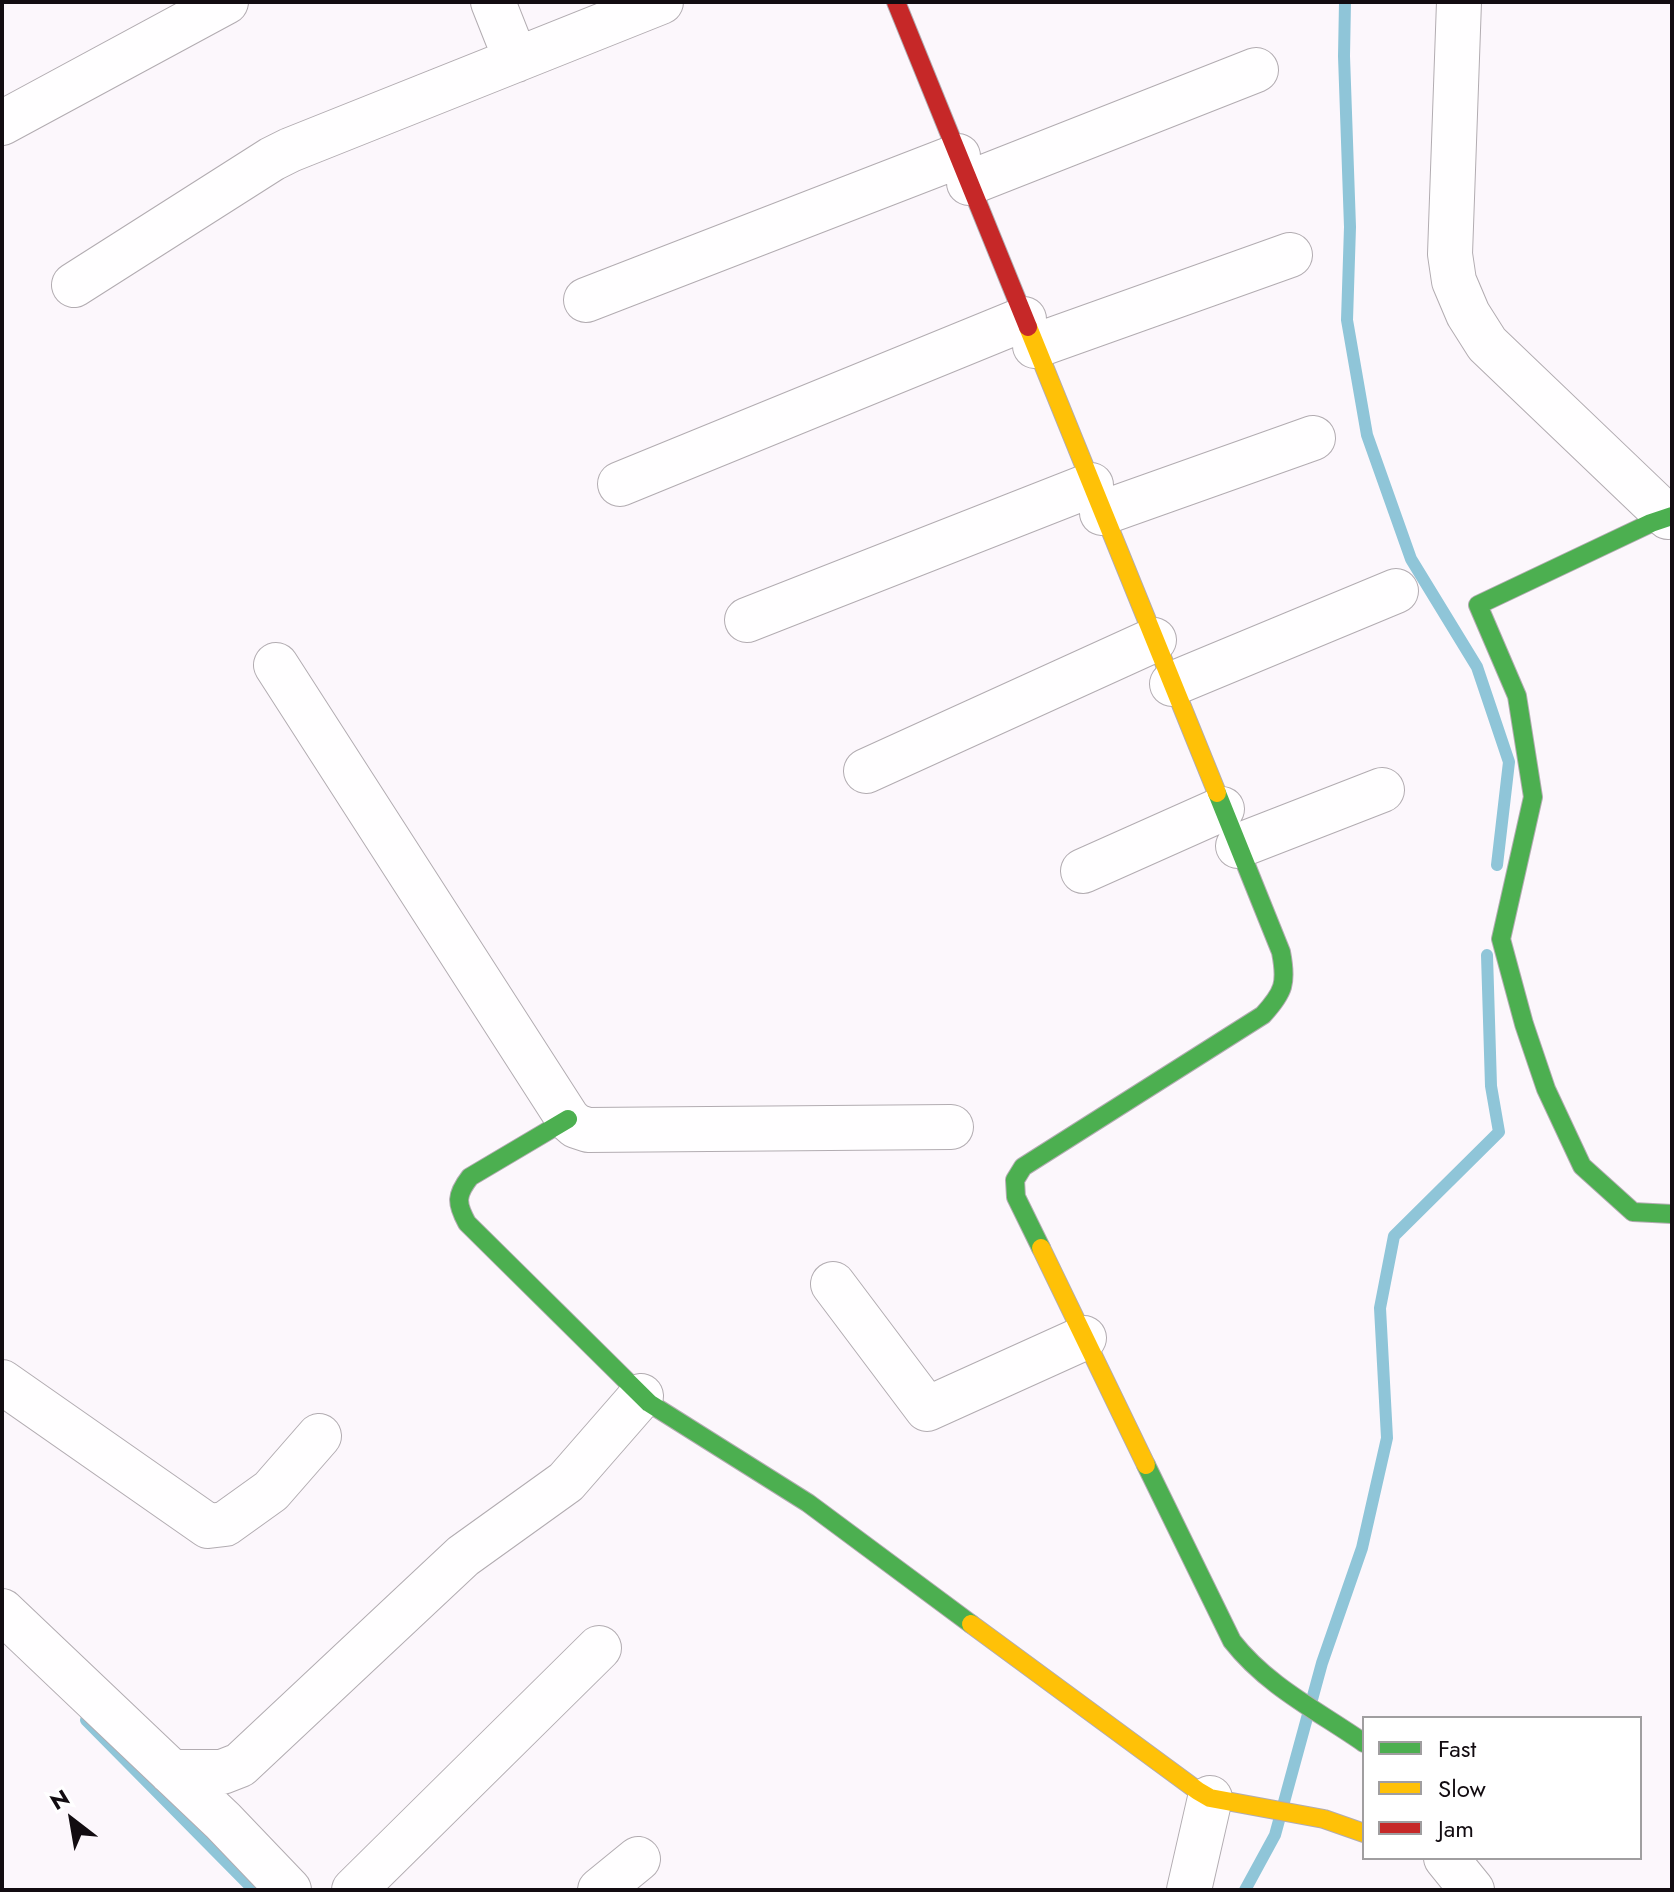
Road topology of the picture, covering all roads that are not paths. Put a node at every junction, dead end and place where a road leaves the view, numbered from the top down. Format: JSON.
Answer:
{"nodes":[{"id":1,"x":226,"y":2,"type":"edge"},
{"id":2,"x":493,"y":2,"type":"edge"},
{"id":3,"x":661,"y":2,"type":"edge"},
{"id":4,"x":1459,"y":2,"type":"edge"},
{"id":5,"x":905,"y":5,"type":"edge"},
{"id":6,"x":516,"y":60,"type":"junction"},
{"id":7,"x":1256,"y":70,"type":"dead end"},
{"id":8,"x":2,"y":123,"type":"edge"},
{"id":9,"x":963,"y":169,"type":"junction"},
{"id":10,"x":1290,"y":255,"type":"dead end"},
{"id":11,"x":74,"y":285,"type":"dead end"},
{"id":12,"x":586,"y":300,"type":"dead end"},
{"id":13,"x":1030,"y":332,"type":"junction"},
{"id":14,"x":1313,"y":438,"type":"dead end"},
{"id":15,"x":620,"y":484,"type":"dead end"},
{"id":16,"x":1097,"y":499,"type":"junction"},
{"id":17,"x":1670,"y":516,"type":"edge"},
{"id":18,"x":1396,"y":591,"type":"dead end"},
{"id":19,"x":747,"y":620,"type":"dead end"},
{"id":20,"x":1154,"y":640,"type":"junction"},
{"id":21,"x":276,"y":665,"type":"dead end"},
{"id":22,"x":1172,"y":684,"type":"junction"},
{"id":23,"x":866,"y":771,"type":"dead end"},
{"id":24,"x":1382,"y":790,"type":"dead end"},
{"id":25,"x":1230,"y":827,"type":"junction"},
{"id":26,"x":1083,"y":871,"type":"dead end"},
{"id":27,"x":568,"y":1119,"type":"junction"},
{"id":28,"x":951,"y":1127,"type":"dead end"},
{"id":29,"x":1672,"y":1214,"type":"edge"},
{"id":30,"x":833,"y":1284,"type":"dead end"},
{"id":31,"x":1084,"y":1338,"type":"junction"},
{"id":32,"x":2,"y":1382,"type":"edge"},
{"id":33,"x":641,"y":1396,"type":"junction"},
{"id":34,"x":319,"y":1436,"type":"dead end"},
{"id":35,"x":2,"y":1611,"type":"edge"},
{"id":36,"x":599,"y":1648,"type":"dead end"},
{"id":37,"x":1357,"y":1737,"type":"edge"},
{"id":38,"x":171,"y":1772,"type":"junction"},
{"id":39,"x":1210,"y":1798,"type":"junction"},
{"id":40,"x":1362,"y":1832,"type":"edge"},
{"id":41,"x":638,"y":1859,"type":"dead end"},
{"id":42,"x":289,"y":1890,"type":"edge"},
{"id":43,"x":354,"y":1890,"type":"edge"},
{"id":44,"x":600,"y":1890,"type":"edge"},
{"id":45,"x":1189,"y":1890,"type":"edge"}],
"edges":[{"from":1,"to":8,"type":"street"},
{"from":2,"to":6,"type":"street"},
{"from":3,"to":6,"type":"street"},
{"from":4,"to":17,"type":"street"},
{"from":5,"to":9,"type":"street"},
{"from":6,"to":11,"type":"street"},
{"from":7,"to":9,"type":"street"},
{"from":9,"to":12,"type":"street"},
{"from":9,"to":13,"type":"street"},
{"from":10,"to":13,"type":"street"},
{"from":13,"to":15,"type":"street"},
{"from":13,"to":16,"type":"street"},
{"from":14,"to":16,"type":"street"},
{"from":16,"to":19,"type":"street"},
{"from":16,"to":20,"type":"street"},
{"from":17,"to":29,"type":"street"},
{"from":18,"to":22,"type":"street"},
{"from":20,"to":22,"type":"street"},
{"from":20,"to":23,"type":"street"},
{"from":21,"to":27,"type":"street"},
{"from":22,"to":25,"type":"street"},
{"from":24,"to":25,"type":"street"},
{"from":25,"to":26,"type":"street"},
{"from":25,"to":31,"type":"street"},
{"from":27,"to":28,"type":"street"},
{"from":27,"to":33,"type":"street"},
{"from":30,"to":31,"type":"street"},
{"from":31,"to":37,"type":"street"},
{"from":32,"to":34,"type":"street"},
{"from":33,"to":38,"type":"street"},
{"from":33,"to":39,"type":"street"},
{"from":35,"to":38,"type":"street"},
{"from":36,"to":43,"type":"street"},
{"from":38,"to":42,"type":"street"},
{"from":39,"to":40,"type":"street"},
{"from":39,"to":45,"type":"street"},
{"from":41,"to":44,"type":"street"}]}
